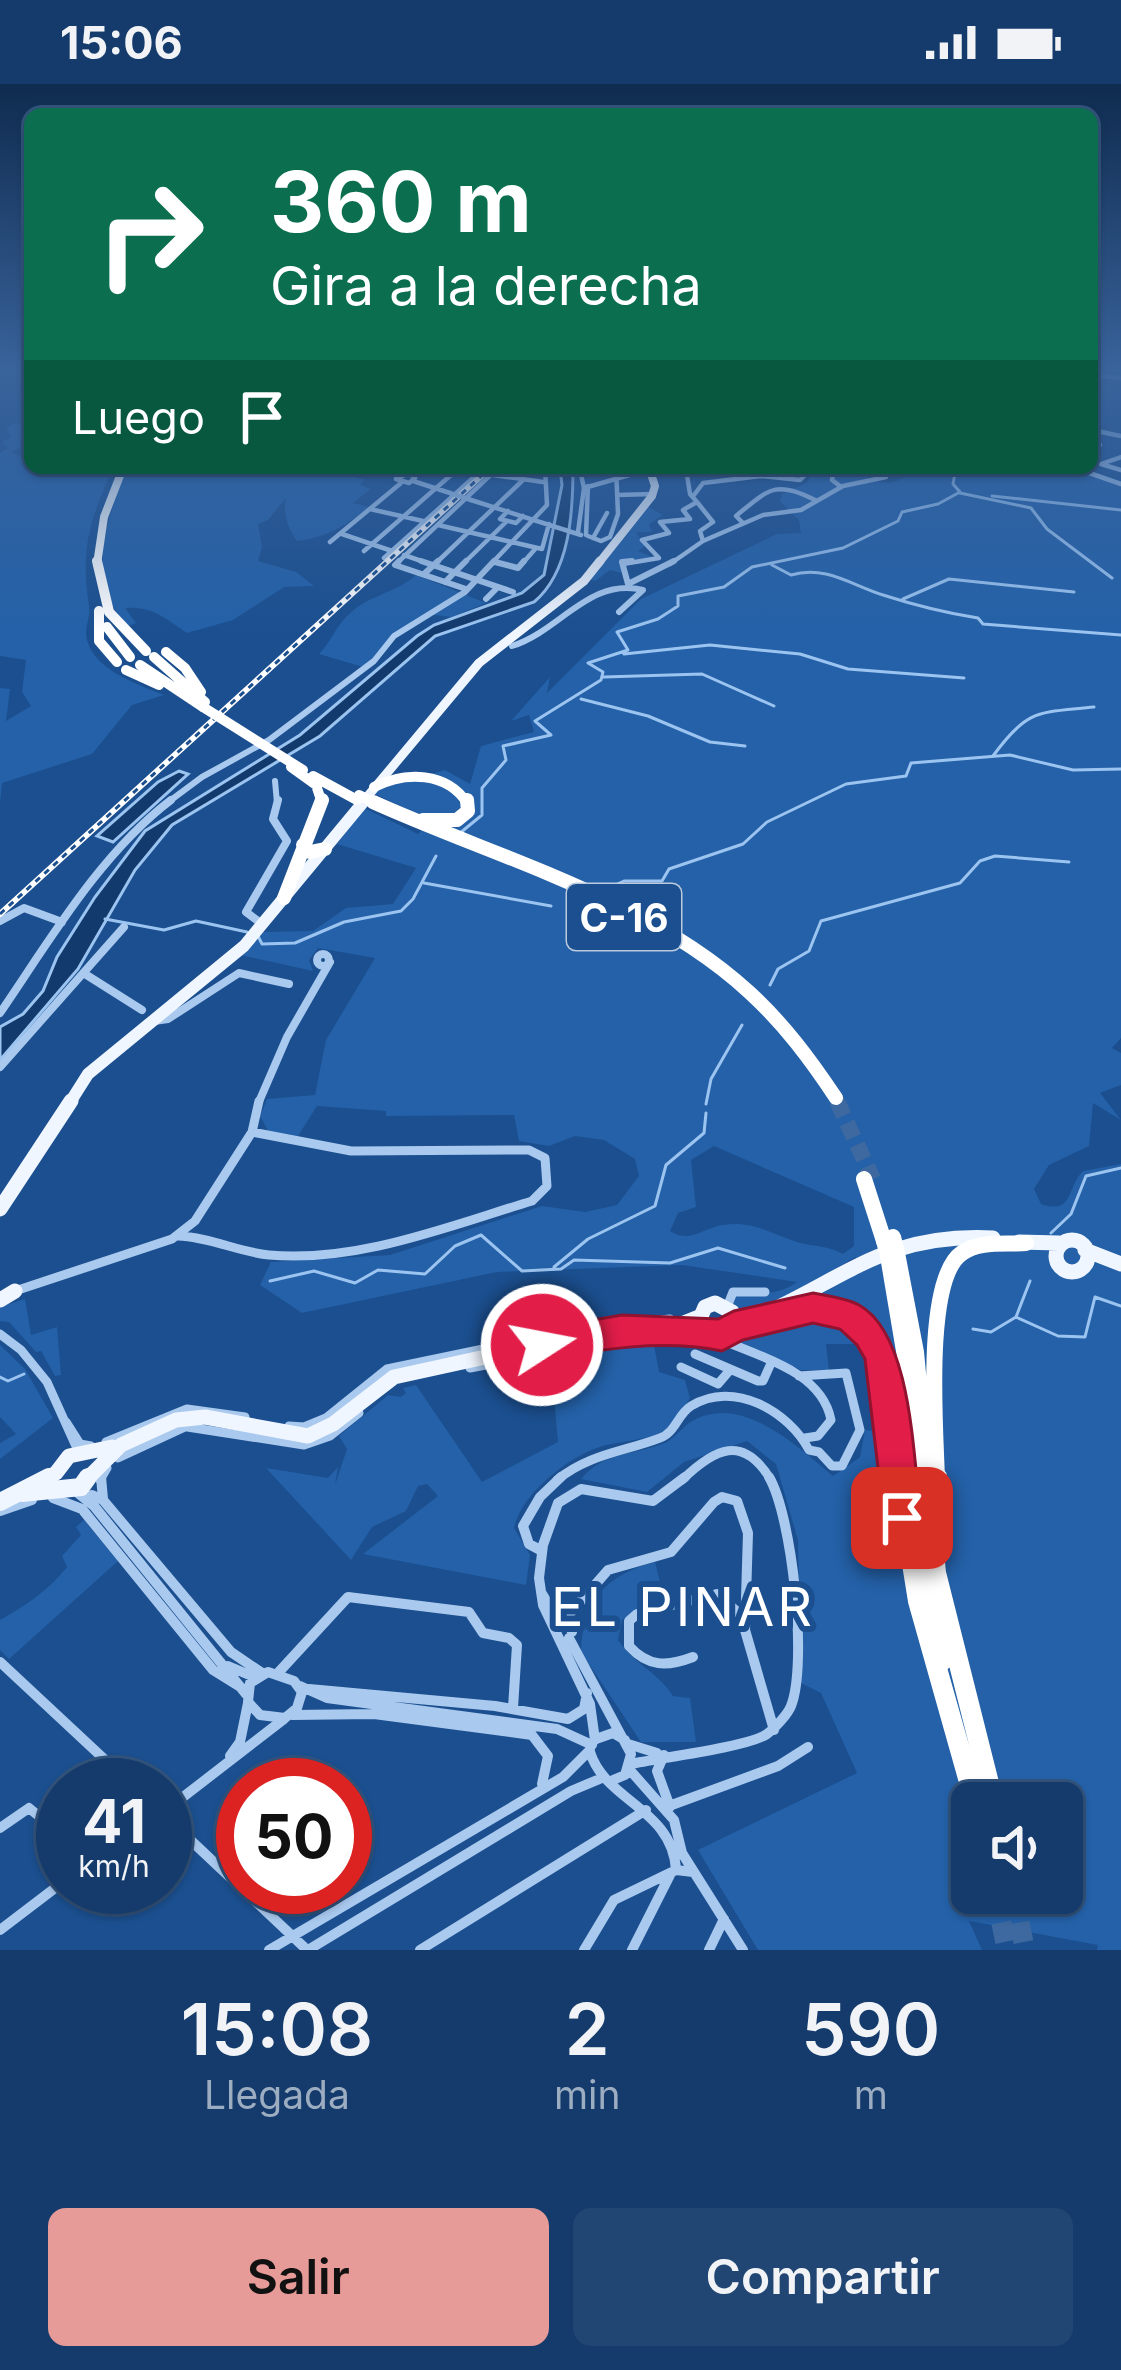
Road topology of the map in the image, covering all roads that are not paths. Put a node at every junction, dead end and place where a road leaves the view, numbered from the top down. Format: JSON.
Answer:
{"nodes":[{"id":1,"x":1118,"y":458,"type":"edge"},
{"id":2,"x":1121,"y":470,"type":"edge"},
{"id":3,"x":117,"y":474,"type":"edge"},
{"id":4,"x":117,"y":474,"type":"edge"},
{"id":5,"x":452,"y":474,"type":"edge"},
{"id":6,"x":477,"y":474,"type":"edge"},
{"id":7,"x":544,"y":474,"type":"edge"},
{"id":8,"x":581,"y":474,"type":"edge"},
{"id":9,"x":616,"y":474,"type":"edge"},
{"id":10,"x":630,"y":474,"type":"edge"},
{"id":11,"x":651,"y":474,"type":"edge"},
{"id":12,"x":688,"y":474,"type":"edge"},
{"id":13,"x":742,"y":474,"type":"edge"},
{"id":14,"x":742,"y":474,"type":"edge"},
{"id":15,"x":806,"y":474,"type":"edge"},
{"id":16,"x":833,"y":474,"type":"edge"},
{"id":17,"x":1092,"y":474,"type":"edge"},
{"id":18,"x":491,"y":475,"type":"joint"},
{"id":19,"x":405,"y":476,"type":"edge"},
{"id":20,"x":616,"y":478,"type":"junction"},
{"id":21,"x":886,"y":478,"type":"dead end"},
{"id":22,"x":523,"y":480,"type":"junction"},
{"id":23,"x":543,"y":482,"type":"junction"},
{"id":24,"x":1121,"y":484,"type":"edge"},
{"id":25,"x":585,"y":487,"type":"junction"},
{"id":26,"x":841,"y":487,"type":"junction"},
{"id":27,"x":436,"y":488,"type":"junction"},
{"id":28,"x":653,"y":494,"type":"junction"},
{"id":29,"x":617,"y":495,"type":"junction"},
{"id":30,"x":695,"y":499,"type":"junction"},
{"id":31,"x":817,"y":501,"type":"junction"},
{"id":32,"x":495,"y":507,"type":"junction"},
{"id":33,"x":370,"y":509,"type":"junction"},
{"id":34,"x":508,"y":511,"type":"junction"},
{"id":35,"x":607,"y":513,"type":"dead end"},
{"id":36,"x":524,"y":516,"type":"junction"},
{"id":37,"x":404,"y":517,"type":"junction"},
{"id":38,"x":537,"y":520,"type":"junction"},
{"id":39,"x":507,"y":521,"type":"junction"},
{"id":40,"x":425,"y":522,"type":"junction"},
{"id":41,"x":743,"y":524,"type":"junction"},
{"id":42,"x":437,"y":525,"type":"junction"},
{"id":43,"x":550,"y":525,"type":"junction"},
{"id":44,"x":468,"y":532,"type":"junction"},
{"id":45,"x":341,"y":533,"type":"junction"},
{"id":46,"x":587,"y":536,"type":"junction"},
{"id":47,"x":491,"y":537,"type":"junction"},
{"id":48,"x":703,"y":541,"type":"junction"},
{"id":49,"x":330,"y":542,"type":"dead end"},
{"id":50,"x":514,"y":543,"type":"junction"},
{"id":51,"x":372,"y":544,"type":"junction"},
{"id":52,"x":536,"y":548,"type":"junction"},
{"id":53,"x":364,"y":551,"type":"dead end"},
{"id":54,"x":392,"y":551,"type":"junction"},
{"id":55,"x":404,"y":555,"type":"junction"},
{"id":56,"x":384,"y":558,"type":"dead end"},
{"id":57,"x":495,"y":562,"type":"junction"},
{"id":58,"x":433,"y":565,"type":"junction"},
{"id":59,"x":455,"y":572,"type":"junction"},
{"id":60,"x":423,"y":574,"type":"junction"},
{"id":61,"x":477,"y":580,"type":"junction"},
{"id":62,"x":445,"y":582,"type":"junction"},
{"id":63,"x":628,"y":584,"type":"junction"},
{"id":64,"x":498,"y":587,"type":"junction"},
{"id":65,"x":467,"y":590,"type":"junction"},
{"id":66,"x":513,"y":592,"type":"dead end"},
{"id":67,"x":486,"y":599,"type":"dead end"},
{"id":68,"x":619,"y":612,"type":"dead end"},
{"id":69,"x":505,"y":646,"type":"junction"},
{"id":70,"x":206,"y":705,"type":"junction"},
{"id":71,"x":394,"y":763,"type":"junction"},
{"id":72,"x":303,"y":770,"type":"junction"},
{"id":73,"x":433,"y":779,"type":"junction"},
{"id":74,"x":275,"y":781,"type":"dead end"},
{"id":75,"x":367,"y":797,"type":"junction"},
{"id":76,"x":303,"y":845,"type":"junction"},
{"id":77,"x":325,"y":849,"type":"junction"},
{"id":78,"x":284,"y":898,"type":"junction"},
{"id":79,"x":63,"y":919,"type":"junction"},
{"id":80,"x":0,"y":921,"type":"edge"},
{"id":81,"x":263,"y":924,"type":"junction"},
{"id":82,"x":124,"y":927,"type":"dead end"},
{"id":83,"x":325,"y":967,"type":"dead end"},
{"id":84,"x":86,"y":974,"type":"junction"},
{"id":85,"x":289,"y":984,"type":"dead end"},
{"id":86,"x":0,"y":1013,"type":"edge"},
{"id":87,"x":148,"y":1016,"type":"junction"},
{"id":88,"x":0,"y":1066,"type":"edge"},
{"id":89,"x":832,"y":1099,"type":"tunnel mouth"},
{"id":90,"x":251,"y":1132,"type":"junction"},
{"id":91,"x":869,"y":1179,"type":"tunnel mouth"},
{"id":92,"x":0,"y":1209,"type":"edge"},
{"id":93,"x":195,"y":1221,"type":"junction"},
{"id":94,"x":178,"y":1236,"type":"junction"},
{"id":95,"x":204,"y":1236,"type":"junction"},
{"id":96,"x":1026,"y":1243,"type":"junction"},
{"id":97,"x":890,"y":1247,"type":"junction"},
{"id":98,"x":1084,"y":1249,"type":"junction"},
{"id":99,"x":1057,"y":1251,"type":"junction"},
{"id":100,"x":1120,"y":1263,"type":"edge"},
{"id":101,"x":1087,"y":1268,"type":"junction"},
{"id":102,"x":765,"y":1292,"type":"dead end"},
{"id":103,"x":5,"y":1294,"type":"edge"},
{"id":104,"x":728,"y":1312,"type":"junction"},
{"id":105,"x":771,"y":1313,"type":"junction"},
{"id":106,"x":705,"y":1324,"type":"junction"},
{"id":107,"x":0,"y":1334,"type":"edge"},
{"id":108,"x":626,"y":1334,"type":"junction"},
{"id":109,"x":751,"y":1352,"type":"junction"},
{"id":110,"x":695,"y":1354,"type":"dead end"},
{"id":111,"x":772,"y":1361,"type":"junction"},
{"id":112,"x":681,"y":1367,"type":"dead end"},
{"id":113,"x":730,"y":1370,"type":"junction"},
{"id":114,"x":799,"y":1376,"type":"junction"},
{"id":115,"x":140,"y":1426,"type":"junction"},
{"id":116,"x":162,"y":1426,"type":"junction"},
{"id":117,"x":187,"y":1426,"type":"junction"},
{"id":118,"x":67,"y":1428,"type":"junction"},
{"id":119,"x":812,"y":1437,"type":"junction"},
{"id":120,"x":118,"y":1448,"type":"junction"},
{"id":121,"x":63,"y":1479,"type":"junction"},
{"id":122,"x":91,"y":1482,"type":"junction"},
{"id":123,"x":0,"y":1505,"type":"edge"},
{"id":124,"x":97,"y":1528,"type":"junction"},
{"id":125,"x":542,"y":1551,"type":"junction"},
{"id":126,"x":941,"y":1591,"type":"junction"},
{"id":127,"x":745,"y":1619,"type":"junction"},
{"id":128,"x":563,"y":1630,"type":"junction"},
{"id":129,"x":693,"y":1657,"type":"dead end"},
{"id":130,"x":0,"y":1662,"type":"edge"},
{"id":131,"x":227,"y":1666,"type":"junction"},
{"id":132,"x":277,"y":1674,"type":"junction"},
{"id":133,"x":258,"y":1675,"type":"junction"},
{"id":134,"x":304,"y":1688,"type":"junction"},
{"id":135,"x":588,"y":1691,"type":"junction"},
{"id":136,"x":245,"y":1695,"type":"junction"},
{"id":137,"x":327,"y":1698,"type":"junction"},
{"id":138,"x":512,"y":1708,"type":"junction"},
{"id":139,"x":538,"y":1712,"type":"junction"},
{"id":140,"x":292,"y":1714,"type":"junction"},
{"id":141,"x":524,"y":1722,"type":"junction"},
{"id":142,"x":557,"y":1729,"type":"junction"},
{"id":143,"x":774,"y":1730,"type":"junction"},
{"id":144,"x":540,"y":1741,"type":"junction"},
{"id":145,"x":627,"y":1742,"type":"junction"},
{"id":146,"x":593,"y":1745,"type":"junction"},
{"id":147,"x":808,"y":1747,"type":"dead end"},
{"id":148,"x":664,"y":1754,"type":"junction"},
{"id":149,"x":103,"y":1758,"type":"edge"},
{"id":150,"x":229,"y":1758,"type":"edge"},
{"id":151,"x":232,"y":1758,"type":"edge"},
{"id":152,"x":630,"y":1766,"type":"junction"},
{"id":153,"x":216,"y":1770,"type":"edge"},
{"id":154,"x":607,"y":1779,"type":"junction"},
{"id":155,"x":972,"y":1782,"type":"edge"},
{"id":156,"x":973,"y":1782,"type":"edge"},
{"id":157,"x":989,"y":1782,"type":"edge"},
{"id":158,"x":192,"y":1790,"type":"edge"},
{"id":159,"x":533,"y":1792,"type":"junction"},
{"id":160,"x":646,"y":1810,"type":"junction"},
{"id":161,"x":534,"y":1813,"type":"junction"},
{"id":162,"x":672,"y":1813,"type":"junction"},
{"id":163,"x":36,"y":1814,"type":"edge"},
{"id":164,"x":0,"y":1828,"type":"edge"},
{"id":165,"x":192,"y":1839,"type":"edge"},
{"id":166,"x":673,"y":1871,"type":"junction"},
{"id":167,"x":693,"y":1872,"type":"junction"},
{"id":168,"x":36,"y":1903,"type":"edge"},
{"id":169,"x":724,"y":1919,"type":"junction"},
{"id":170,"x":0,"y":1930,"type":"edge"},
{"id":171,"x":291,"y":1935,"type":"junction"},
{"id":172,"x":269,"y":1950,"type":"edge"},
{"id":173,"x":307,"y":1950,"type":"edge"},
{"id":174,"x":420,"y":1950,"type":"edge"},
{"id":175,"x":584,"y":1950,"type":"edge"},
{"id":176,"x":632,"y":1950,"type":"edge"},
{"id":177,"x":709,"y":1950,"type":"edge"},
{"id":178,"x":743,"y":1950,"type":"edge"}],
"edges":[{"from":1,"to":2,"type":"street"},
{"from":3,"to":70,"type":"highway","number":"C-16"},
{"from":4,"to":70,"type":"highway","number":"C-16"},
{"from":5,"to":27,"type":"street"},
{"from":6,"to":40,"type":"street"},
{"from":7,"to":23,"type":"street"},
{"from":8,"to":25,"type":"street"},
{"from":9,"to":20,"type":"street"},
{"from":10,"to":20,"type":"street"},
{"from":11,"to":28,"type":"main road"},
{"from":12,"to":30,"type":"street"},
{"from":13,"to":15,"type":"street"},
{"from":14,"to":30,"type":"street"},
{"from":16,"to":26,"type":"street"},
{"from":17,"to":24,"type":"street"},
{"from":18,"to":22,"type":"street"},
{"from":18,"to":42,"type":"street"},
{"from":19,"to":27,"type":"street"},
{"from":19,"to":33,"type":"street"},
{"from":20,"to":25,"type":"street"},
{"from":20,"to":29,"type":"street"},
{"from":21,"to":26,"type":"street"},
{"from":22,"to":23,"type":"street"},
{"from":22,"to":32,"type":"street"},
{"from":23,"to":38,"type":"street"},
{"from":25,"to":46,"type":"street"},
{"from":25,"to":46,"type":"street"},
{"from":26,"to":31,"type":"street"},
{"from":27,"to":32,"type":"street","bridge":true},
{"from":27,"to":37,"type":"street"},
{"from":28,"to":29,"type":"street"},
{"from":28,"to":69,"type":"main road"},
{"from":29,"to":46,"type":"street"},
{"from":30,"to":48,"type":"street"},
{"from":30,"to":63,"type":"street"},
{"from":31,"to":41,"type":"street"},
{"from":31,"to":41,"type":"street"},
{"from":32,"to":34,"type":"street"},
{"from":32,"to":44,"type":"street"},
{"from":33,"to":37,"type":"street"},
{"from":33,"to":45,"type":"street"},
{"from":34,"to":36,"type":"street"},
{"from":34,"to":39,"type":"street"},
{"from":35,"to":46,"type":"street"},
{"from":36,"to":38,"type":"street"},
{"from":36,"to":39,"type":"street"},
{"from":37,"to":40,"type":"street"},
{"from":37,"to":51,"type":"street"},
{"from":38,"to":43,"type":"street"},
{"from":38,"to":50,"type":"street"},
{"from":39,"to":47,"type":"street"},
{"from":40,"to":54,"type":"street"},
{"from":41,"to":48,"type":"street"},
{"from":42,"to":44,"type":"street"},
{"from":42,"to":55,"type":"street"},
{"from":43,"to":46,"type":"street"},
{"from":43,"to":52,"type":"street"},
{"from":44,"to":47,"type":"street"},
{"from":44,"to":58,"type":"street"},
{"from":45,"to":49,"type":"street"},
{"from":45,"to":51,"type":"street"},
{"from":47,"to":50,"type":"street"},
{"from":47,"to":59,"type":"street"},
{"from":48,"to":63,"type":"street"},
{"from":50,"to":52,"type":"street"},
{"from":50,"to":57,"type":"street"},
{"from":51,"to":53,"type":"street"},
{"from":51,"to":54,"type":"street"},
{"from":52,"to":57,"type":"street"},
{"from":54,"to":56,"type":"street"},
{"from":55,"to":58,"type":"street"},
{"from":55,"to":60,"type":"street"},
{"from":57,"to":61,"type":"street"},
{"from":58,"to":59,"type":"street"},
{"from":58,"to":60,"type":"street"},
{"from":59,"to":61,"type":"street"},
{"from":59,"to":62,"type":"street"},
{"from":60,"to":62,"type":"street"},
{"from":61,"to":64,"type":"street"},
{"from":61,"to":65,"type":"street"},
{"from":62,"to":65,"type":"street"},
{"from":63,"to":68,"type":"street"},
{"from":63,"to":69,"type":"street"},
{"from":64,"to":66,"type":"street"},
{"from":64,"to":67,"type":"street"},
{"from":65,"to":79,"type":"street"},
{"from":69,"to":71,"type":"main road"},
{"from":70,"to":72,"type":"highway","number":"C-16","bridge":true},
{"from":70,"to":72,"type":"highway","number":"C-16","bridge":true},
{"from":71,"to":73,"type":"highway"},
{"from":71,"to":75,"type":"main road"},
{"from":72,"to":75,"type":"highway","number":"C-16"},
{"from":72,"to":75,"type":"highway","number":"C-16"},
{"from":72,"to":76,"type":"highway"},
{"from":73,"to":75,"type":"highway"},
{"from":73,"to":75,"type":"highway"},
{"from":74,"to":81,"type":"street"},
{"from":75,"to":77,"type":"main road"},
{"from":75,"to":89,"type":"highway","number":"C-16"},
{"from":76,"to":77,"type":"highway"},
{"from":76,"to":78,"type":"highway"},
{"from":77,"to":78,"type":"main road"},
{"from":78,"to":81,"type":"main road"},
{"from":79,"to":80,"type":"street"},
{"from":79,"to":86,"type":"street"},
{"from":81,"to":87,"type":"main road"},
{"from":82,"to":84,"type":"street"},
{"from":83,"to":90,"type":"street"},
{"from":84,"to":87,"type":"street"},
{"from":84,"to":88,"type":"street"},
{"from":85,"to":87,"type":"street"},
{"from":87,"to":92,"type":"main road"},
{"from":90,"to":93,"type":"street"},
{"from":90,"to":95,"type":"street"},
{"from":91,"to":97,"type":"highway"},
{"from":93,"to":94,"type":"street"},
{"from":93,"to":95,"type":"street"},
{"from":94,"to":95,"type":"street"},
{"from":94,"to":103,"type":"street"},
{"from":96,"to":99,"type":"main road"},
{"from":96,"to":105,"type":"main road"},
{"from":96,"to":126,"type":"highway"},
{"from":97,"to":126,"type":"highway"},
{"from":97,"to":156,"type":"highway"},
{"from":98,"to":99,"type":"main road"},
{"from":98,"to":100,"type":"main road"},
{"from":98,"to":101,"type":"main road"},
{"from":99,"to":101,"type":"main road"},
{"from":100,"to":101,"type":"main road"},
{"from":102,"to":104,"type":"street"},
{"from":104,"to":105,"type":"main road"},
{"from":104,"to":106,"type":"main road"},
{"from":104,"to":106,"type":"main road"},
{"from":104,"to":109,"type":"street"},
{"from":105,"to":155,"type":"highway"},
{"from":106,"to":108,"type":"main road"},
{"from":106,"to":108,"type":"main road"},
{"from":106,"to":109,"type":"street"},
{"from":106,"to":115,"type":"street"},
{"from":107,"to":118,"type":"street"},
{"from":108,"to":116,"type":"main road"},
{"from":108,"to":117,"type":"street"},
{"from":109,"to":111,"type":"street"},
{"from":110,"to":113,"type":"street"},
{"from":111,"to":113,"type":"street"},
{"from":111,"to":114,"type":"street"},
{"from":112,"to":113,"type":"street"},
{"from":114,"to":119,"type":"street"},
{"from":114,"to":119,"type":"street"},
{"from":115,"to":118,"type":"street"},
{"from":115,"to":120,"type":"street"},
{"from":116,"to":117,"type":"street"},
{"from":116,"to":120,"type":"main road"},
{"from":117,"to":120,"type":"street"},
{"from":118,"to":121,"type":"street"},
{"from":118,"to":122,"type":"street"},
{"from":119,"to":125,"type":"street"},
{"from":120,"to":122,"type":"main road"},
{"from":120,"to":122,"type":"street"},
{"from":121,"to":122,"type":"main road"},
{"from":121,"to":122,"type":"main road"},
{"from":121,"to":123,"type":"main road"},
{"from":122,"to":124,"type":"street"},
{"from":122,"to":131,"type":"street"},
{"from":122,"to":133,"type":"street"},
{"from":123,"to":124,"type":"street"},
{"from":124,"to":136,"type":"street"},
{"from":125,"to":128,"type":"street"},
{"from":125,"to":143,"type":"street"},
{"from":126,"to":157,"type":"highway"},
{"from":127,"to":128,"type":"street"},
{"from":127,"to":129,"type":"street"},
{"from":127,"to":143,"type":"street"},
{"from":128,"to":135,"type":"street"},
{"from":128,"to":145,"type":"street"},
{"from":130,"to":149,"type":"street"},
{"from":131,"to":133,"type":"street"},
{"from":131,"to":136,"type":"street"},
{"from":132,"to":133,"type":"street"},
{"from":132,"to":134,"type":"street"},
{"from":132,"to":138,"type":"street"},
{"from":133,"to":136,"type":"street"},
{"from":134,"to":137,"type":"street"},
{"from":134,"to":138,"type":"street"},
{"from":134,"to":140,"type":"street"},
{"from":135,"to":139,"type":"street"},
{"from":135,"to":146,"type":"street"},
{"from":136,"to":140,"type":"street"},
{"from":136,"to":150,"type":"street"},
{"from":137,"to":140,"type":"street"},
{"from":137,"to":141,"type":"street"},
{"from":138,"to":139,"type":"street"},
{"from":139,"to":142,"type":"street"},
{"from":140,"to":144,"type":"street"},
{"from":140,"to":151,"type":"street"},
{"from":141,"to":142,"type":"street"},
{"from":141,"to":144,"type":"street"},
{"from":142,"to":146,"type":"street"},
{"from":143,"to":148,"type":"street"},
{"from":144,"to":159,"type":"street"},
{"from":145,"to":146,"type":"street"},
{"from":145,"to":148,"type":"street"},
{"from":145,"to":152,"type":"street"},
{"from":146,"to":154,"type":"street"},
{"from":146,"to":159,"type":"street"},
{"from":147,"to":162,"type":"street"},
{"from":148,"to":152,"type":"street"},
{"from":148,"to":162,"type":"street"},
{"from":152,"to":154,"type":"street"},
{"from":152,"to":162,"type":"street"},
{"from":153,"to":158,"type":"street"},
{"from":154,"to":160,"type":"street"},
{"from":154,"to":161,"type":"street"},
{"from":159,"to":161,"type":"street"},
{"from":159,"to":171,"type":"street"},
{"from":160,"to":166,"type":"street"},
{"from":160,"to":174,"type":"street"},
{"from":161,"to":173,"type":"street"},
{"from":162,"to":167,"type":"street"},
{"from":163,"to":164,"type":"street"},
{"from":165,"to":171,"type":"street"},
{"from":166,"to":167,"type":"street"},
{"from":166,"to":175,"type":"street"},
{"from":166,"to":176,"type":"street"},
{"from":167,"to":169,"type":"street"},
{"from":168,"to":170,"type":"street"},
{"from":169,"to":177,"type":"street"},
{"from":169,"to":178,"type":"street"},
{"from":171,"to":172,"type":"street"},
{"from":171,"to":173,"type":"street"}]}
